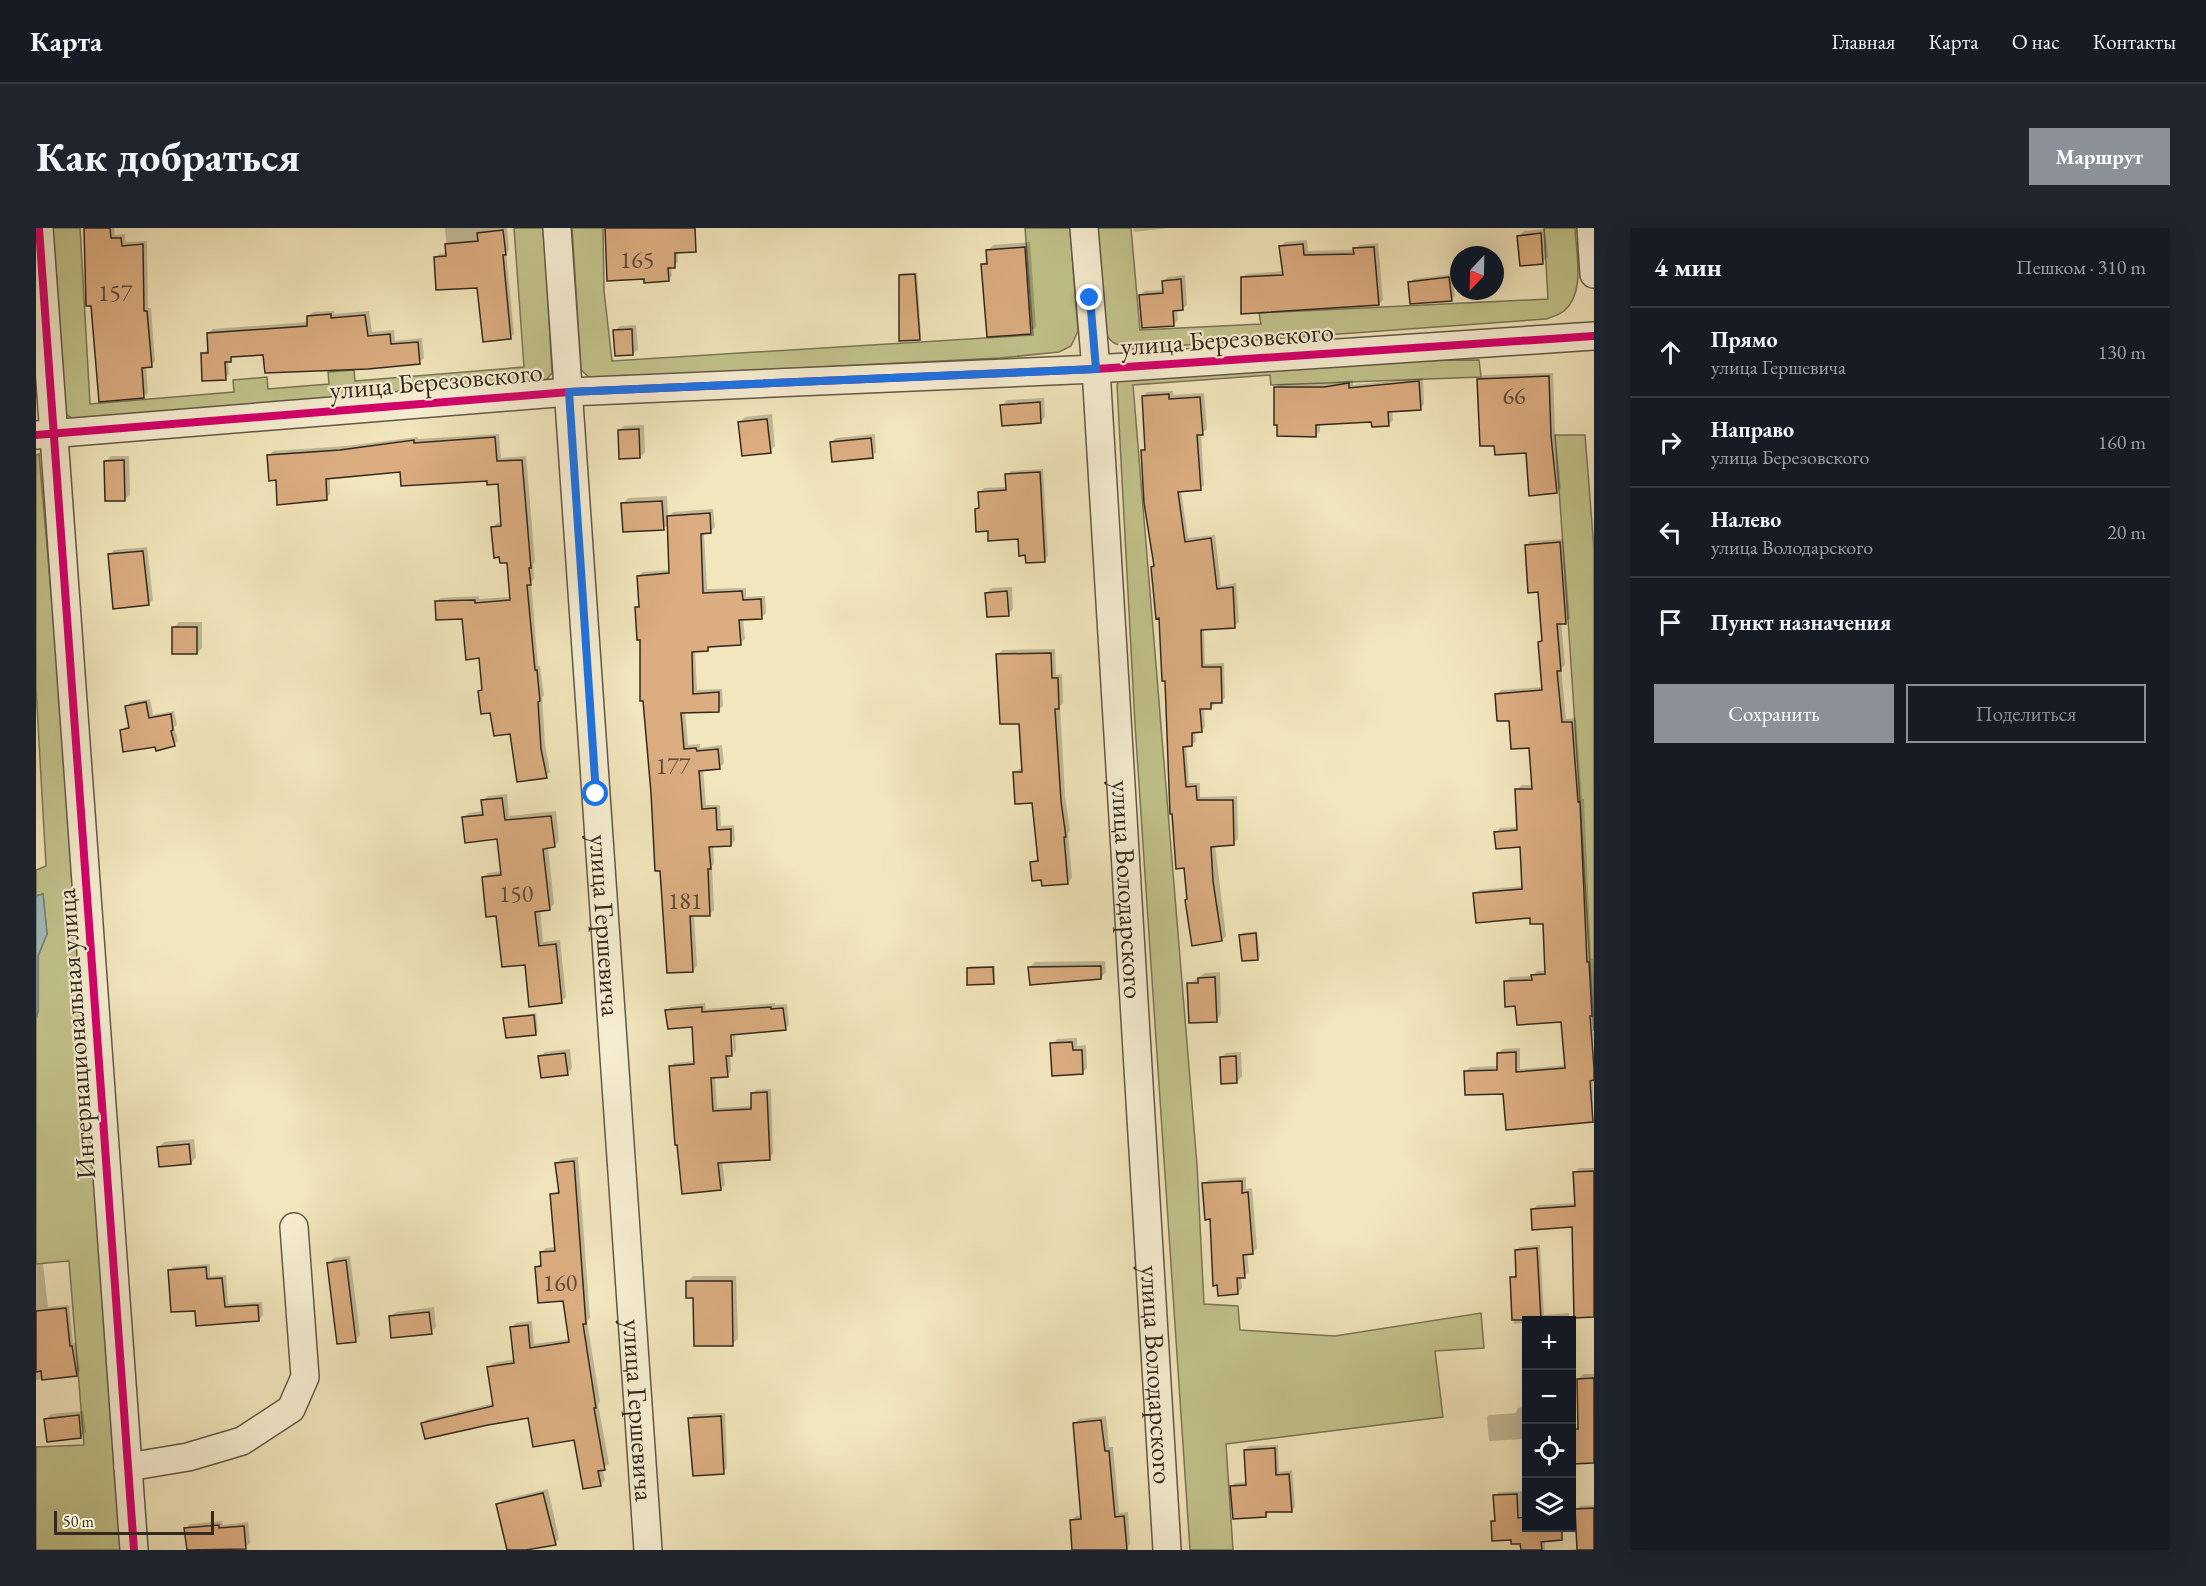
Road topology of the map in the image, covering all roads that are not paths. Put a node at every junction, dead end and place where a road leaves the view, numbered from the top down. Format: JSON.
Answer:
{"nodes":[{"id":1,"x":39,"y":228,"type":"edge"},
{"id":2,"x":557,"y":228,"type":"edge"},
{"id":3,"x":1084,"y":228,"type":"edge"},
{"id":4,"x":1590,"y":228,"type":"edge"},
{"id":5,"x":1594,"y":274,"type":"edge"},
{"id":6,"x":1594,"y":336,"type":"edge"},
{"id":7,"x":1096,"y":369,"type":"junction"},
{"id":8,"x":569,"y":392,"type":"junction"},
{"id":9,"x":45,"y":435,"type":"edge"},
{"id":10,"x":294,"y":1227,"type":"dead end"},
{"id":11,"x":129,"y":1467,"type":"junction"},
{"id":12,"x":134,"y":1550,"type":"edge"},
{"id":13,"x":648,"y":1550,"type":"edge"},
{"id":14,"x":1167,"y":1550,"type":"edge"}],
"edges":[{"from":1,"to":9,"type":"street","name":"Интернациональная улица"},
{"from":2,"to":8,"type":"street","name":"улица Гершевича"},
{"from":3,"to":7,"type":"street","name":"улица Володарского"},
{"from":4,"to":5,"type":"street"},
{"from":6,"to":7,"type":"street","name":"улица Березовского"},
{"from":7,"to":8,"type":"street","name":"улица Березовского"},
{"from":7,"to":14,"type":"street","name":"улица Володарского"},
{"from":8,"to":9,"type":"street","name":"улица Березовского"},
{"from":8,"to":13,"type":"street","name":"улица Гершевича"},
{"from":9,"to":11,"type":"street","name":"Интернациональная улица"},
{"from":10,"to":11,"type":"street"},
{"from":11,"to":12,"type":"street","name":"Интернациональная улица"}]}
